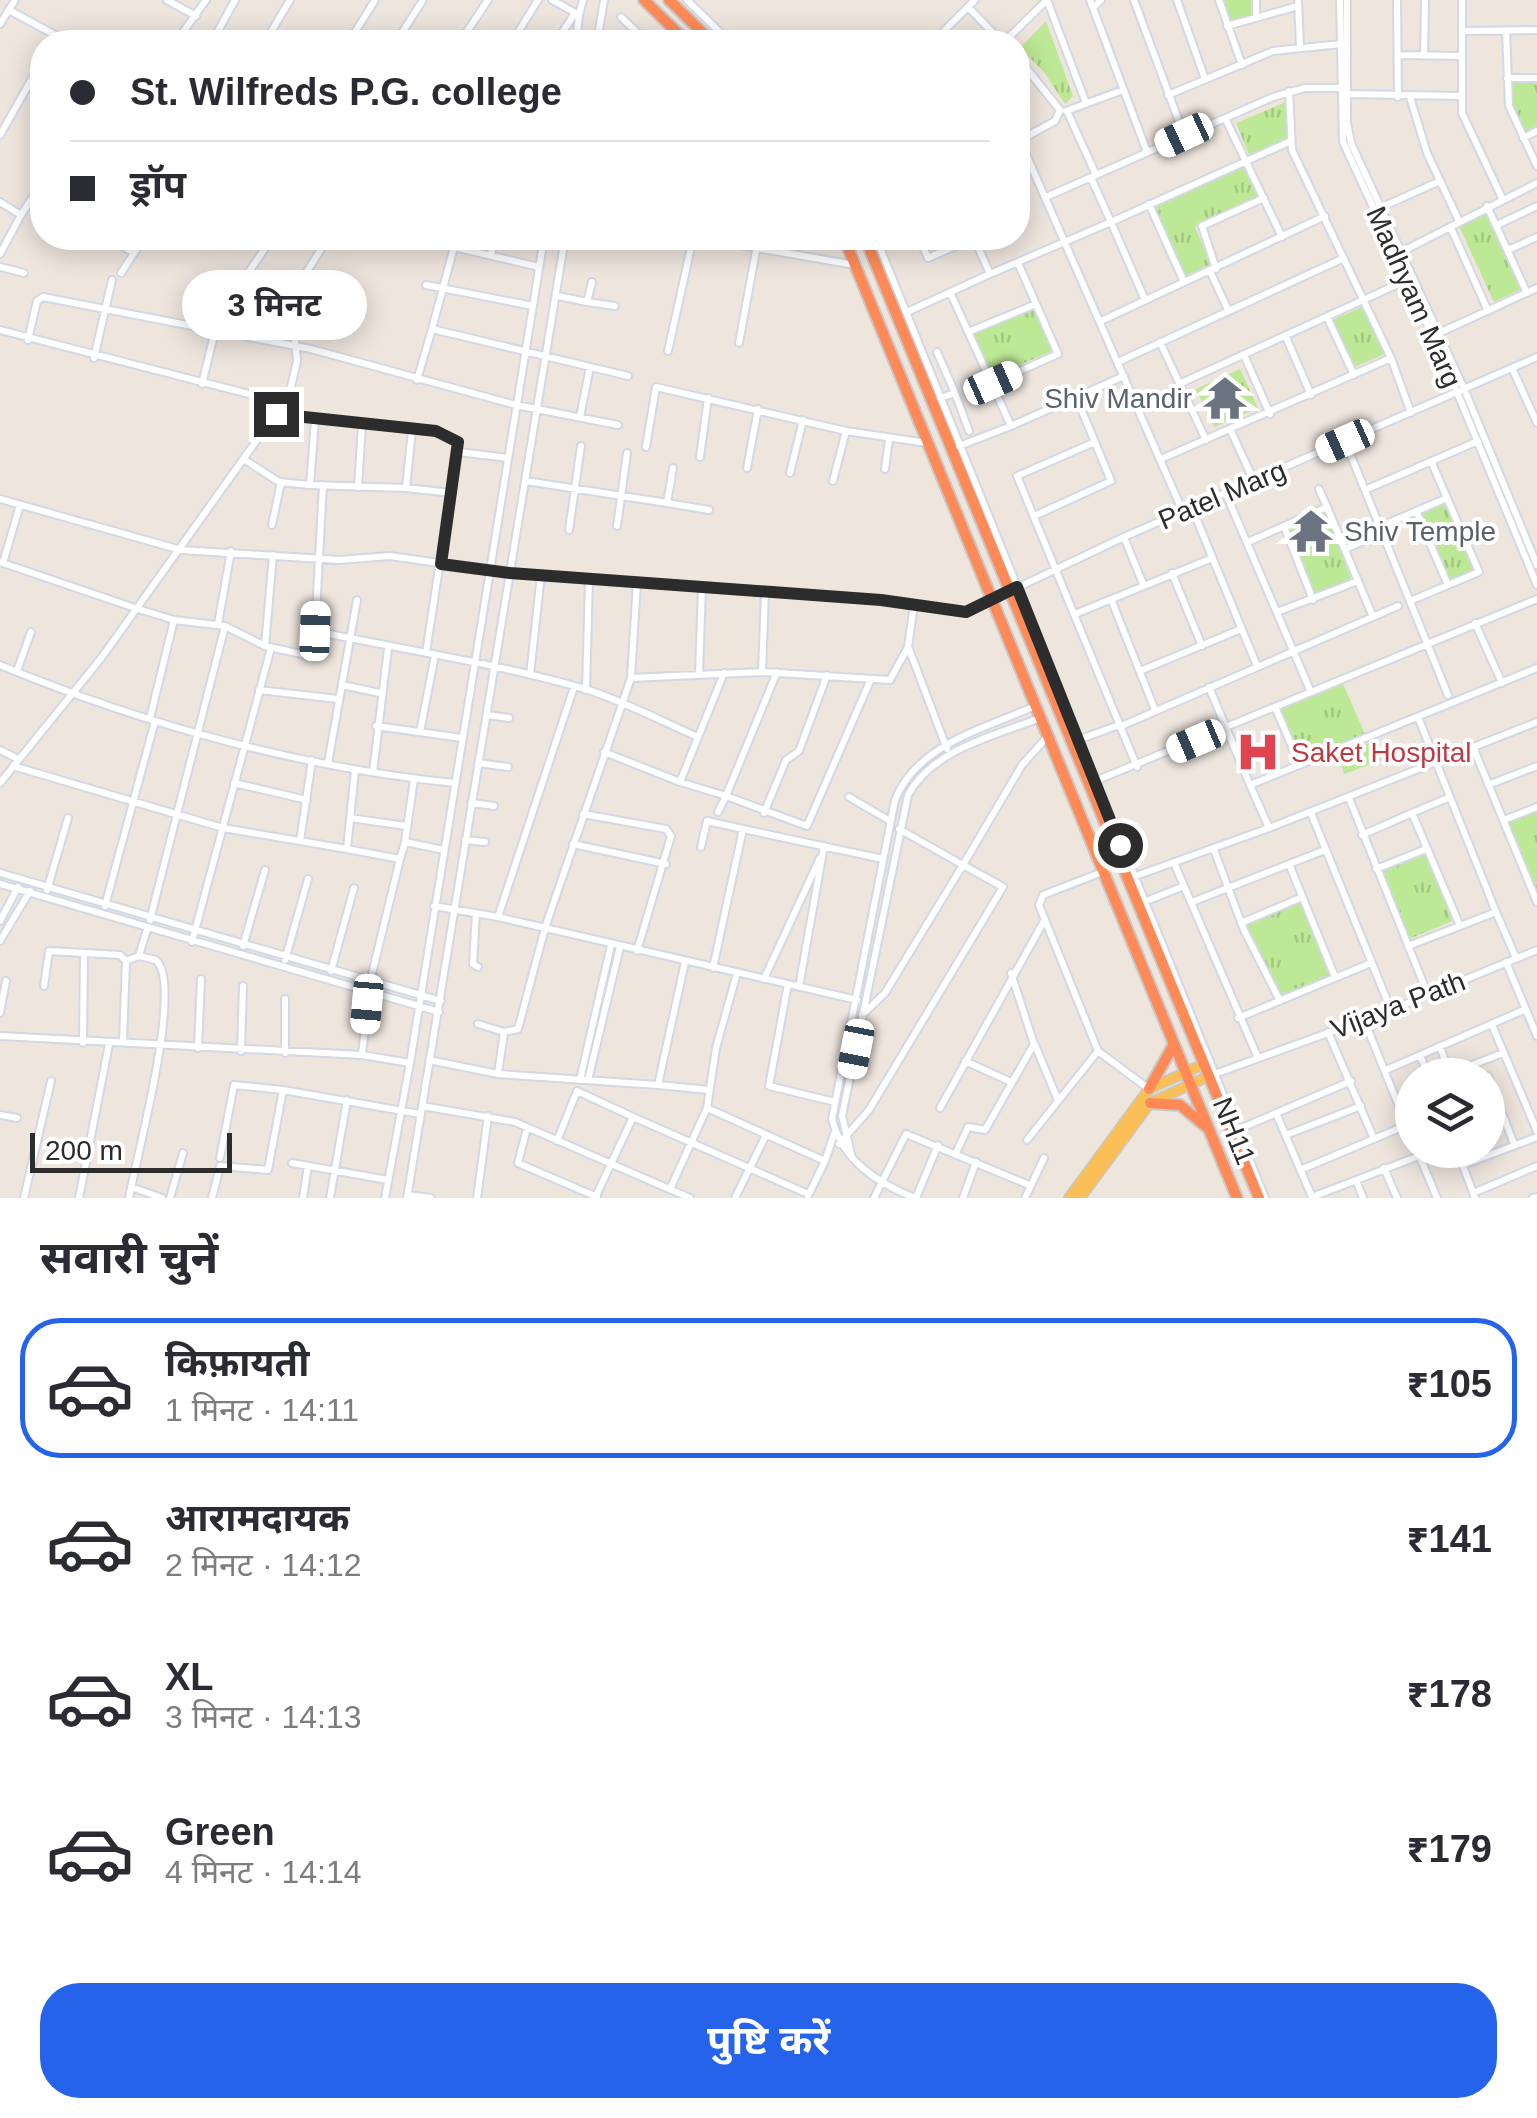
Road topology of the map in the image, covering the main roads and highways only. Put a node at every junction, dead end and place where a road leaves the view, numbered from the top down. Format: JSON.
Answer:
{"nodes":[{"id":1,"x":644,"y":0,"type":"edge"},
{"id":2,"x":668,"y":0,"type":"edge"},
{"id":3,"x":672,"y":30,"type":"edge"},
{"id":4,"x":699,"y":30,"type":"edge"},
{"id":5,"x":849,"y":250,"type":"edge"},
{"id":6,"x":870,"y":250,"type":"edge"},
{"id":7,"x":1174,"y":1044,"type":"junction"},
{"id":8,"x":1210,"y":1070,"type":"junction"},
{"id":9,"x":1188,"y":1077,"type":"junction"},
{"id":10,"x":1148,"y":1089,"type":"junction"},
{"id":11,"x":1150,"y":1103,"type":"junction"},
{"id":12,"x":1209,"y":1130,"type":"junction"},
{"id":13,"x":1068,"y":1198,"type":"edge"},
{"id":14,"x":1080,"y":1198,"type":"edge"},
{"id":15,"x":1237,"y":1198,"type":"edge"},
{"id":16,"x":1262,"y":1198,"type":"edge"}],
"edges":[{"from":1,"to":3,"type":"highway"},
{"from":2,"to":4,"type":"highway"},
{"from":5,"to":7,"type":"highway","name":"NH11"},
{"from":6,"to":8,"type":"highway"},
{"from":7,"to":9,"type":"highway","name":"NH11"},
{"from":7,"to":10,"type":"highway"},
{"from":8,"to":9,"type":"main road"},
{"from":8,"to":16,"type":"highway"},
{"from":9,"to":10,"type":"main road"},
{"from":9,"to":11,"type":"main road"},
{"from":9,"to":12,"type":"highway","name":"NH11"},
{"from":10,"to":13,"type":"main road"},
{"from":11,"to":12,"type":"highway"},
{"from":11,"to":14,"type":"main road"},
{"from":12,"to":15,"type":"highway","name":"NH11"}]}
